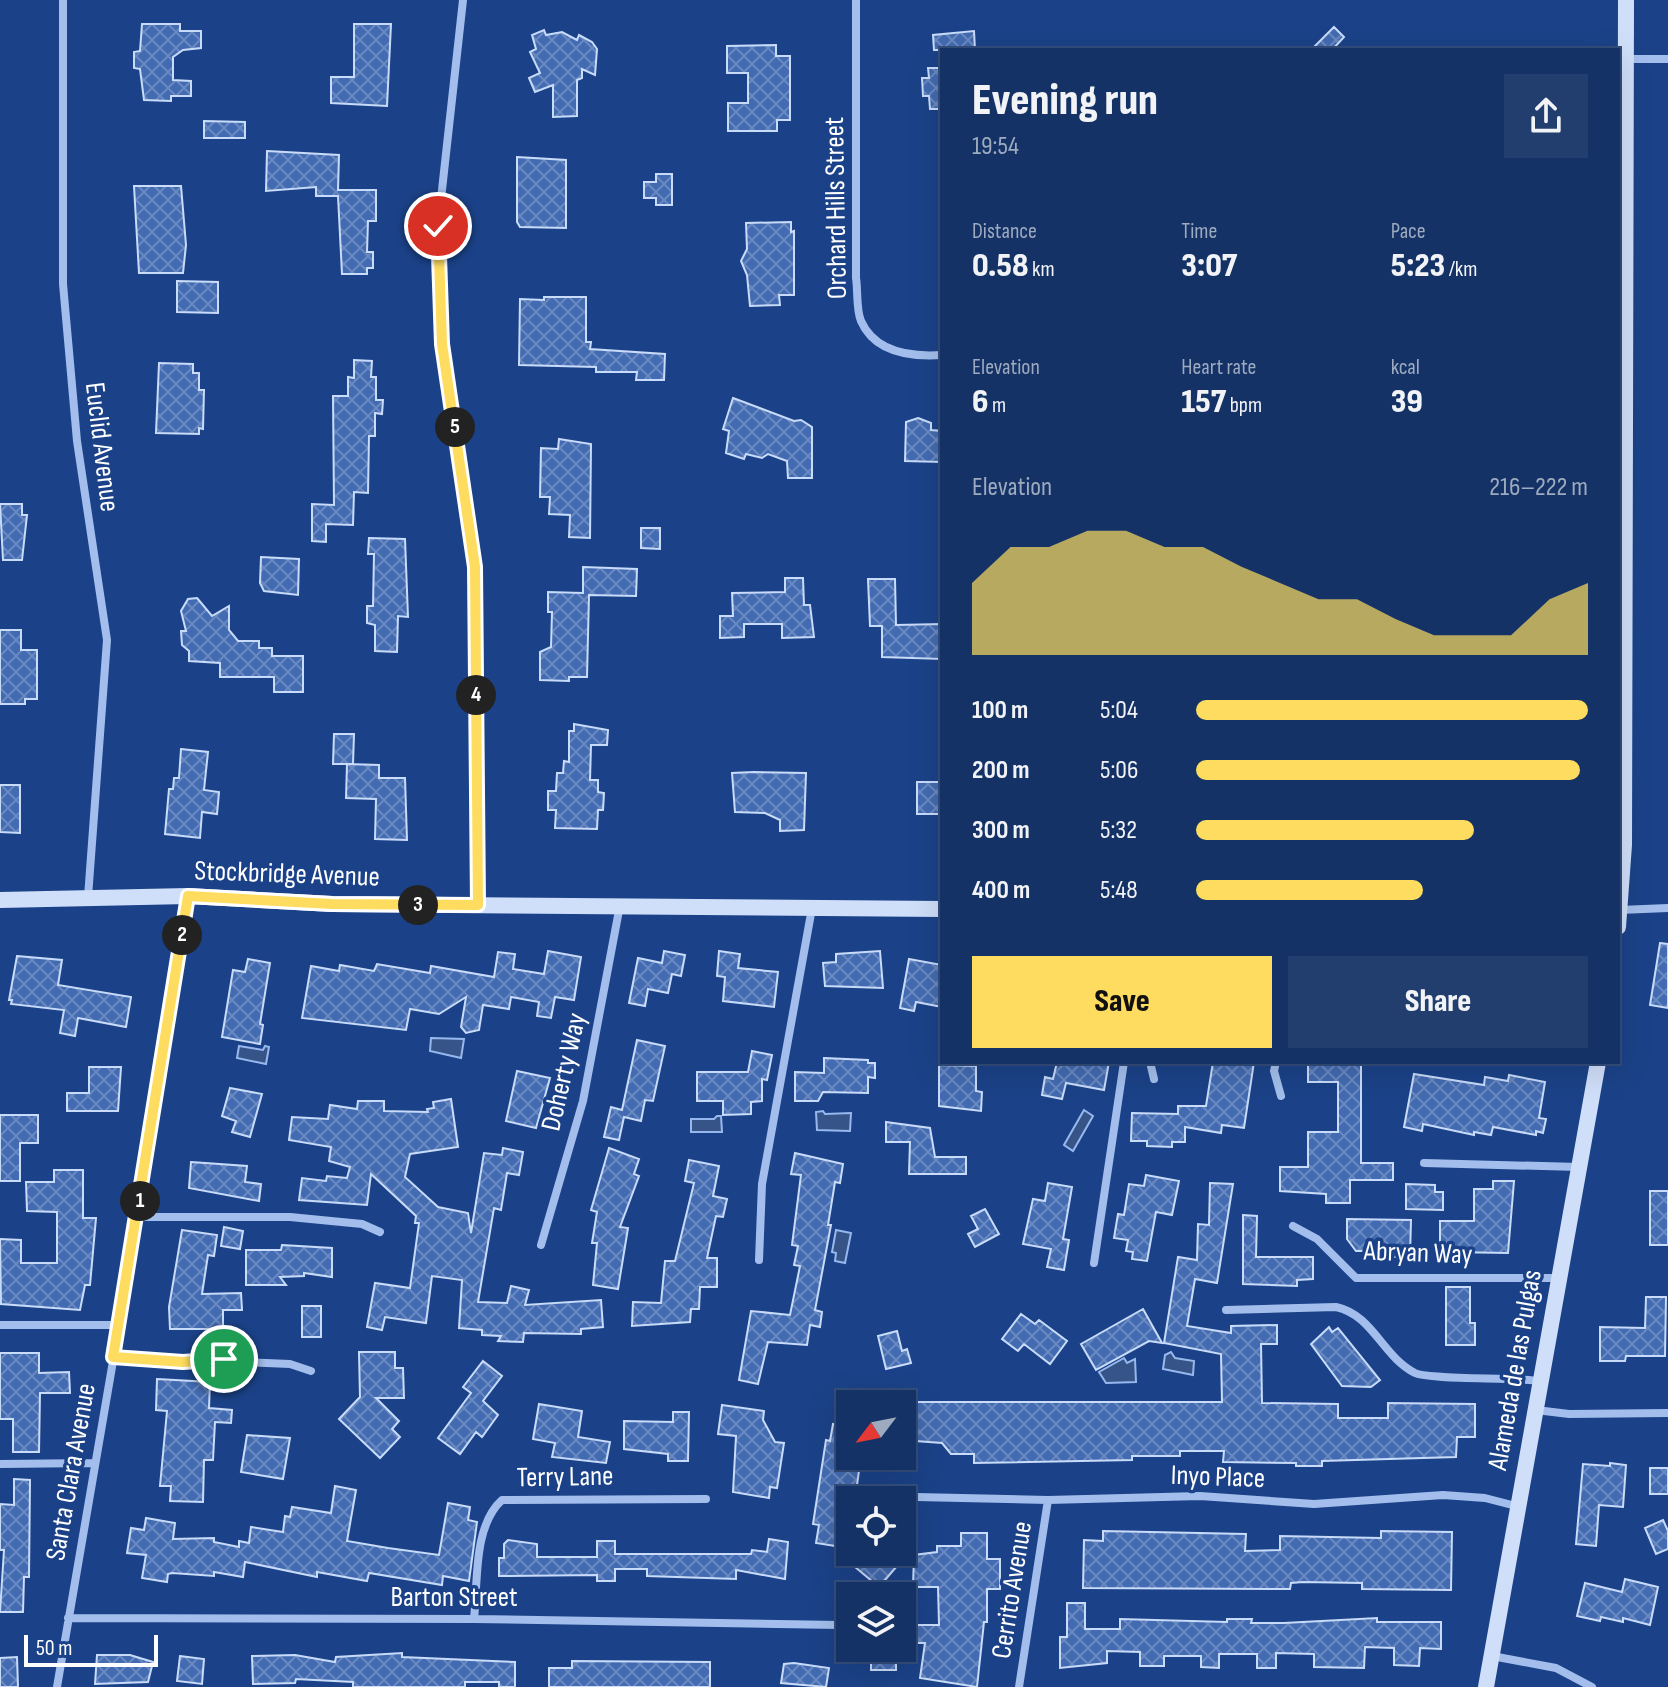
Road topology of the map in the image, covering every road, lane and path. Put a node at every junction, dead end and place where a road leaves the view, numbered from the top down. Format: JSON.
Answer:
{"nodes":[{"id":1,"x":63,"y":0,"type":"edge"},
{"id":2,"x":463,"y":0,"type":"edge"},
{"id":3,"x":856,"y":0,"type":"edge"},
{"id":4,"x":1626,"y":0,"type":"edge"},
{"id":5,"x":1627,"y":59,"type":"junction"},
{"id":6,"x":1668,"y":59,"type":"edge"},
{"id":7,"x":940,"y":355,"type":"edge"},
{"id":8,"x":188,"y":896,"type":"junction"},
{"id":9,"x":88,"y":898,"type":"junction"},
{"id":10,"x":0,"y":900,"type":"edge"},
{"id":11,"x":1620,"y":902,"type":"edge"},
{"id":12,"x":478,"y":905,"type":"junction"},
{"id":13,"x":620,"y":905,"type":"junction"},
{"id":14,"x":813,"y":907,"type":"junction"},
{"id":15,"x":1668,"y":908,"type":"edge"},
{"id":16,"x":940,"y":909,"type":"edge"},
{"id":17,"x":1620,"y":916,"type":"edge"},
{"id":18,"x":1124,"y":1064,"type":"edge"},
{"id":19,"x":1150,"y":1064,"type":"edge"},
{"id":20,"x":1276,"y":1064,"type":"edge"},
{"id":21,"x":1598,"y":1064,"type":"edge"},
{"id":22,"x":1154,"y":1079,"type":"dead end"},
{"id":23,"x":1281,"y":1096,"type":"dead end"},
{"id":24,"x":1424,"y":1163,"type":"dead end"},
{"id":25,"x":1580,"y":1167,"type":"junction"},
{"id":26,"x":138,"y":1217,"type":"junction"},
{"id":27,"x":1293,"y":1226,"type":"dead end"},
{"id":28,"x":380,"y":1232,"type":"dead end"},
{"id":29,"x":541,"y":1245,"type":"dead end"},
{"id":30,"x":759,"y":1260,"type":"dead end"},
{"id":31,"x":1094,"y":1263,"type":"dead end"},
{"id":32,"x":1558,"y":1278,"type":"junction"},
{"id":33,"x":1226,"y":1310,"type":"dead end"},
{"id":34,"x":0,"y":1325,"type":"edge"},
{"id":35,"x":118,"y":1325,"type":"junction"},
{"id":36,"x":113,"y":1357,"type":"junction"},
{"id":37,"x":311,"y":1371,"type":"dead end"},
{"id":38,"x":1539,"y":1381,"type":"junction"},
{"id":39,"x":1536,"y":1410,"type":"junction"},
{"id":40,"x":1668,"y":1413,"type":"edge"},
{"id":41,"x":94,"y":1463,"type":"junction"},
{"id":42,"x":0,"y":1464,"type":"edge"},
{"id":43,"x":916,"y":1497,"type":"dead end"},
{"id":44,"x":706,"y":1499,"type":"dead end"},
{"id":45,"x":1048,"y":1500,"type":"junction"},
{"id":46,"x":1516,"y":1506,"type":"junction"},
{"id":47,"x":68,"y":1618,"type":"junction"},
{"id":48,"x":474,"y":1619,"type":"junction"},
{"id":49,"x":836,"y":1625,"type":"edge"},
{"id":50,"x":1492,"y":1656,"type":"junction"},
{"id":51,"x":57,"y":1687,"type":"edge"},
{"id":52,"x":1019,"y":1687,"type":"edge"},
{"id":53,"x":1486,"y":1687,"type":"edge"},
{"id":54,"x":1592,"y":1687,"type":"edge"}],
"edges":[{"from":1,"to":9,"type":"street","name":"Euclid Avenue"},
{"from":2,"to":12,"type":"street"},
{"from":3,"to":7,"type":"street","name":"Orchard Hills Street"},
{"from":4,"to":5,"type":"main road"},
{"from":5,"to":6,"type":"street"},
{"from":5,"to":11,"type":"main road"},
{"from":8,"to":9,"type":"main road","name":"Stockbridge Avenue"},
{"from":8,"to":12,"type":"main road","name":"Stockbridge Avenue"},
{"from":8,"to":26,"type":"street","name":"Santa Clara Avenue"},
{"from":9,"to":10,"type":"main road","name":"Stockbridge Avenue"},
{"from":12,"to":13,"type":"main road","name":"Stockbridge Avenue"},
{"from":13,"to":14,"type":"main road","name":"Stockbridge Avenue"},
{"from":13,"to":29,"type":"street","name":"Doherty Way"},
{"from":14,"to":16,"type":"main road","name":"Stockbridge Avenue"},
{"from":14,"to":30,"type":"street"},
{"from":15,"to":17,"type":"street"},
{"from":18,"to":31,"type":"street"},
{"from":19,"to":22,"type":"street"},
{"from":20,"to":23,"type":"street"},
{"from":21,"to":25,"type":"main road","name":"Alameda de las Pulgas"},
{"from":24,"to":25,"type":"street"},
{"from":25,"to":32,"type":"main road","name":"Alameda de las Pulgas"},
{"from":26,"to":28,"type":"street"},
{"from":26,"to":35,"type":"street","name":"Santa Clara Avenue"},
{"from":27,"to":32,"type":"street","name":"Abryan Way"},
{"from":32,"to":38,"type":"main road","name":"Alameda de las Pulgas"},
{"from":33,"to":38,"type":"street"},
{"from":34,"to":35,"type":"street"},
{"from":35,"to":36,"type":"street","name":"Santa Clara Avenue"},
{"from":36,"to":37,"type":"street"},
{"from":36,"to":41,"type":"street","name":"Santa Clara Avenue"},
{"from":38,"to":39,"type":"main road","name":"Alameda de las Pulgas"},
{"from":39,"to":40,"type":"street"},
{"from":39,"to":46,"type":"main road","name":"Alameda de las Pulgas"},
{"from":41,"to":42,"type":"street"},
{"from":41,"to":47,"type":"street","name":"Santa Clara Avenue"},
{"from":43,"to":45,"type":"street","name":"Inyo Place"},
{"from":44,"to":48,"type":"street","name":"Terry Lane"},
{"from":45,"to":46,"type":"street","name":"Inyo Place"},
{"from":45,"to":52,"type":"street","name":"Cerrito Avenue"},
{"from":46,"to":50,"type":"main road","name":"Alameda de las Pulgas"},
{"from":47,"to":48,"type":"street","name":"Barton Street"},
{"from":47,"to":51,"type":"street","name":"Santa Clara Avenue"},
{"from":48,"to":49,"type":"street","name":"Barton Street"},
{"from":50,"to":53,"type":"main road","name":"Alameda de las Pulgas"},
{"from":50,"to":54,"type":"street"}]}
